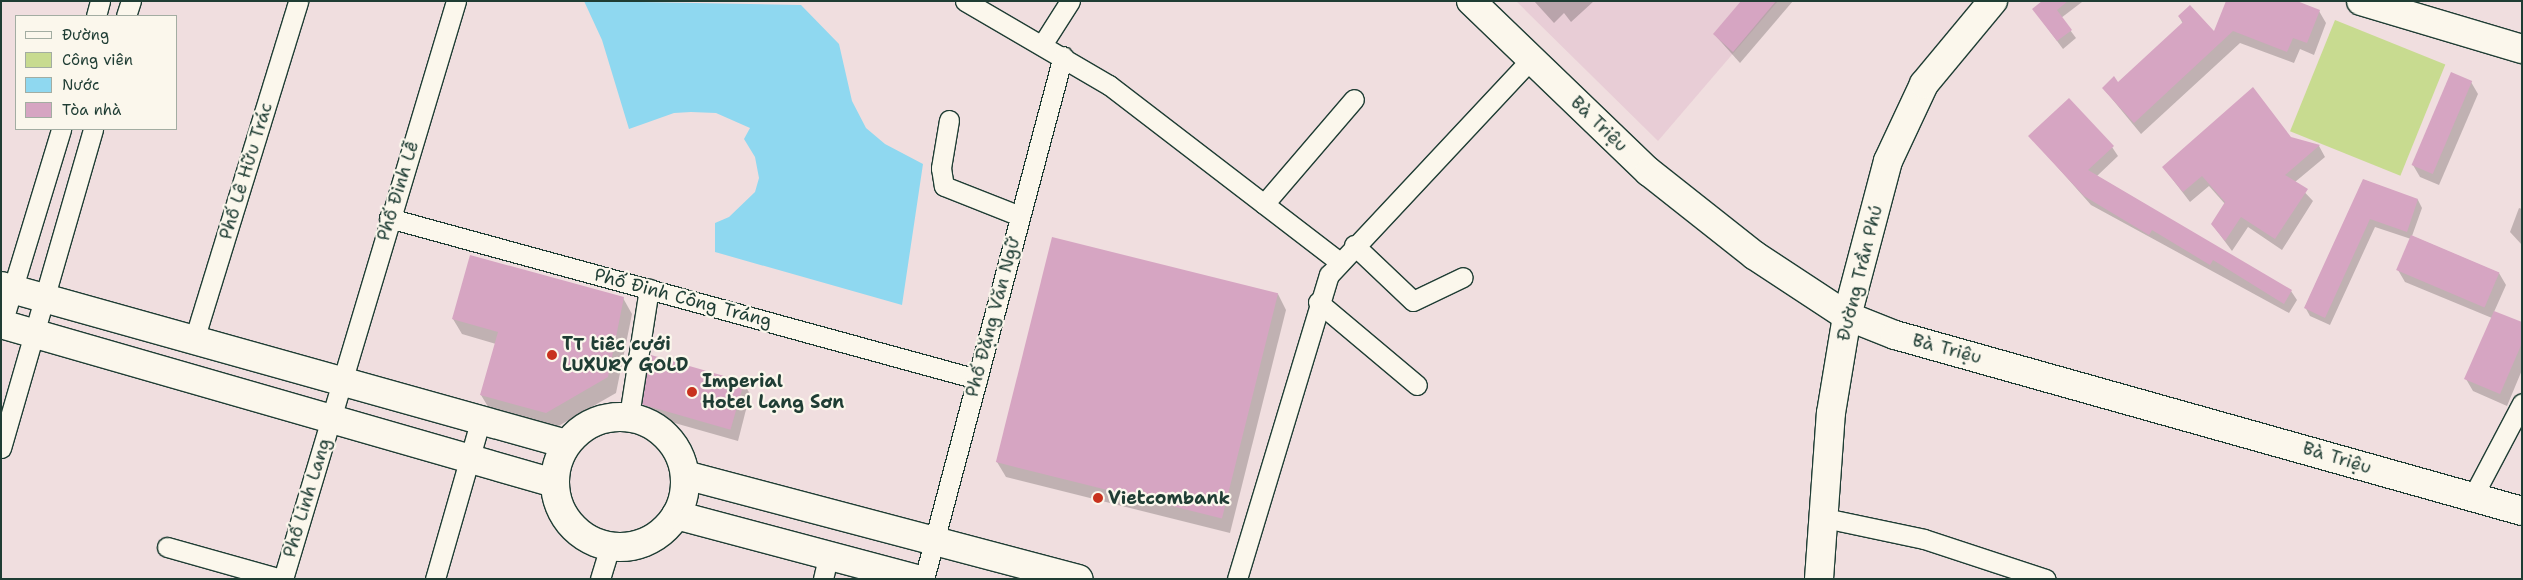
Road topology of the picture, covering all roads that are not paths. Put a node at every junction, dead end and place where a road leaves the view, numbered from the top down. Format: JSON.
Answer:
{"nodes":[{"id":1,"x":100,"y":1,"type":"edge"},
{"id":2,"x":131,"y":1,"type":"edge"},
{"id":3,"x":298,"y":1,"type":"edge"},
{"id":4,"x":456,"y":1,"type":"edge"},
{"id":5,"x":965,"y":1,"type":"edge"},
{"id":6,"x":1070,"y":1,"type":"edge"},
{"id":7,"x":1471,"y":1,"type":"edge"},
{"id":8,"x":1993,"y":1,"type":"edge"},
{"id":9,"x":2362,"y":1,"type":"edge"},
{"id":10,"x":96,"y":15,"type":"edge"},
{"id":11,"x":126,"y":15,"type":"edge"},
{"id":12,"x":1042,"y":45,"type":"junction"},
{"id":13,"x":2522,"y":49,"type":"edge"},
{"id":14,"x":1063,"y":56,"type":"junction"},
{"id":15,"x":1531,"y":58,"type":"junction"},
{"id":16,"x":1354,"y":100,"type":"dead end"},
{"id":17,"x":949,"y":120,"type":"dead end"},
{"id":18,"x":61,"y":130,"type":"edge"},
{"id":19,"x":93,"y":130,"type":"edge"},
{"id":20,"x":1264,"y":204,"type":"junction"},
{"id":21,"x":1020,"y":216,"type":"junction"},
{"id":22,"x":388,"y":218,"type":"junction"},
{"id":23,"x":1354,"y":245,"type":"junction"},
{"id":24,"x":1338,"y":261,"type":"junction"},
{"id":25,"x":1463,"y":277,"type":"dead end"},
{"id":26,"x":7,"y":287,"type":"edge"},
{"id":27,"x":649,"y":289,"type":"junction"},
{"id":28,"x":42,"y":297,"type":"junction"},
{"id":29,"x":1318,"y":302,"type":"junction"},
{"id":30,"x":1846,"y":316,"type":"junction"},
{"id":31,"x":1,"y":325,"type":"edge"},
{"id":32,"x":32,"y":332,"type":"junction"},
{"id":33,"x":194,"y":340,"type":"junction"},
{"id":34,"x":185,"y":379,"type":"junction"},
{"id":35,"x":977,"y":379,"type":"junction"},
{"id":36,"x":342,"y":382,"type":"junction"},
{"id":37,"x":1417,"y":385,"type":"dead end"},
{"id":38,"x":2522,"y":403,"type":"edge"},
{"id":39,"x":629,"y":416,"type":"junction"},
{"id":40,"x":332,"y":418,"type":"junction"},
{"id":41,"x":481,"y":419,"type":"junction"},
{"id":42,"x":566,"y":444,"type":"junction"},
{"id":43,"x":1,"y":448,"type":"edge"},
{"id":44,"x":470,"y":457,"type":"junction"},
{"id":45,"x":685,"y":475,"type":"junction"},
{"id":46,"x":554,"y":483,"type":"junction"},
{"id":47,"x":2472,"y":498,"type":"junction"},
{"id":48,"x":2522,"y":512,"type":"edge"},
{"id":49,"x":676,"y":515,"type":"junction"},
{"id":50,"x":1820,"y":517,"type":"junction"},
{"id":51,"x":934,"y":542,"type":"junction"},
{"id":52,"x":610,"y":546,"type":"junction"},
{"id":53,"x":167,"y":547,"type":"dead end"},
{"id":54,"x":826,"y":569,"type":"edge"},
{"id":55,"x":282,"y":579,"type":"edge"},
{"id":56,"x":435,"y":579,"type":"edge"},
{"id":57,"x":600,"y":579,"type":"edge"},
{"id":58,"x":916,"y":579,"type":"edge"},
{"id":59,"x":924,"y":579,"type":"edge"},
{"id":60,"x":1079,"y":579,"type":"edge"},
{"id":61,"x":1237,"y":579,"type":"edge"},
{"id":62,"x":1819,"y":579,"type":"edge"},
{"id":63,"x":2046,"y":579,"type":"edge"}],
"edges":[{"from":1,"to":10,"type":"street"},
{"from":2,"to":11,"type":"street"},
{"from":3,"to":33,"type":"street","name":"Phố Lê Hữu Trác"},
{"from":4,"to":22,"type":"street","name":"Phố Đinh Lễ"},
{"from":5,"to":12,"type":"street"},
{"from":6,"to":12,"type":"street"},
{"from":7,"to":15,"type":"street","name":"Bà Triệu"},
{"from":8,"to":30,"type":"street","name":"Đường Trần Phú"},
{"from":9,"to":13,"type":"street"},
{"from":12,"to":14,"type":"street"},
{"from":14,"to":20,"type":"street"},
{"from":14,"to":21,"type":"street","name":"Phố Đặng Văn Ngữ"},
{"from":15,"to":23,"type":"street"},
{"from":15,"to":30,"type":"street","name":"Bà Triệu"},
{"from":16,"to":20,"type":"street"},
{"from":17,"to":21,"type":"street"},
{"from":18,"to":26,"type":"street"},
{"from":19,"to":28,"type":"street"},
{"from":20,"to":24,"type":"street"},
{"from":21,"to":35,"type":"street","name":"Phố Đặng Văn Ngữ"},
{"from":22,"to":27,"type":"street","name":"Phố Đinh Công Tráng"},
{"from":22,"to":36,"type":"street","name":"Phố Đinh Lễ"},
{"from":23,"to":24,"type":"street"},
{"from":23,"to":25,"type":"street"},
{"from":24,"to":29,"type":"street"},
{"from":26,"to":28,"type":"street"},
{"from":26,"to":31,"type":"street"},
{"from":27,"to":35,"type":"street","name":"Phố Đinh Công Tráng"},
{"from":27,"to":39,"type":"street"},
{"from":28,"to":32,"type":"street"},
{"from":28,"to":33,"type":"street"},
{"from":29,"to":37,"type":"street"},
{"from":29,"to":61,"type":"street"},
{"from":30,"to":47,"type":"street","name":"Bà Triệu"},
{"from":30,"to":50,"type":"street","name":"Đường Trần Phú"},
{"from":31,"to":32,"type":"street"},
{"from":32,"to":34,"type":"street"},
{"from":32,"to":43,"type":"street"},
{"from":33,"to":34,"type":"street"},
{"from":33,"to":36,"type":"street"},
{"from":34,"to":40,"type":"street"},
{"from":35,"to":51,"type":"street","name":"Phố Đặng Văn Ngữ"},
{"from":36,"to":40,"type":"street","name":"Phố Đinh Lễ"},
{"from":36,"to":41,"type":"street"},
{"from":38,"to":47,"type":"street"},
{"from":39,"to":42,"type":"street"},
{"from":39,"to":45,"type":"street"},
{"from":40,"to":44,"type":"street"},
{"from":40,"to":55,"type":"street","name":"Phố Linh Lang"},
{"from":41,"to":42,"type":"street"},
{"from":41,"to":44,"type":"street"},
{"from":42,"to":46,"type":"street"},
{"from":44,"to":46,"type":"street"},
{"from":44,"to":56,"type":"street"},
{"from":45,"to":49,"type":"street"},
{"from":45,"to":51,"type":"street"},
{"from":46,"to":52,"type":"street"},
{"from":47,"to":48,"type":"street","name":"Bà Triệu"},
{"from":49,"to":52,"type":"street"},
{"from":49,"to":54,"type":"street"},
{"from":50,"to":62,"type":"street","name":"Đường Trần Phú"},
{"from":50,"to":63,"type":"street"},
{"from":51,"to":59,"type":"street","name":"Phố Đặng Văn Ngữ"},
{"from":51,"to":60,"type":"street"},
{"from":52,"to":57,"type":"street"},
{"from":53,"to":55,"type":"street","name":"Phố Linh Lang"},
{"from":54,"to":58,"type":"street"}]}
